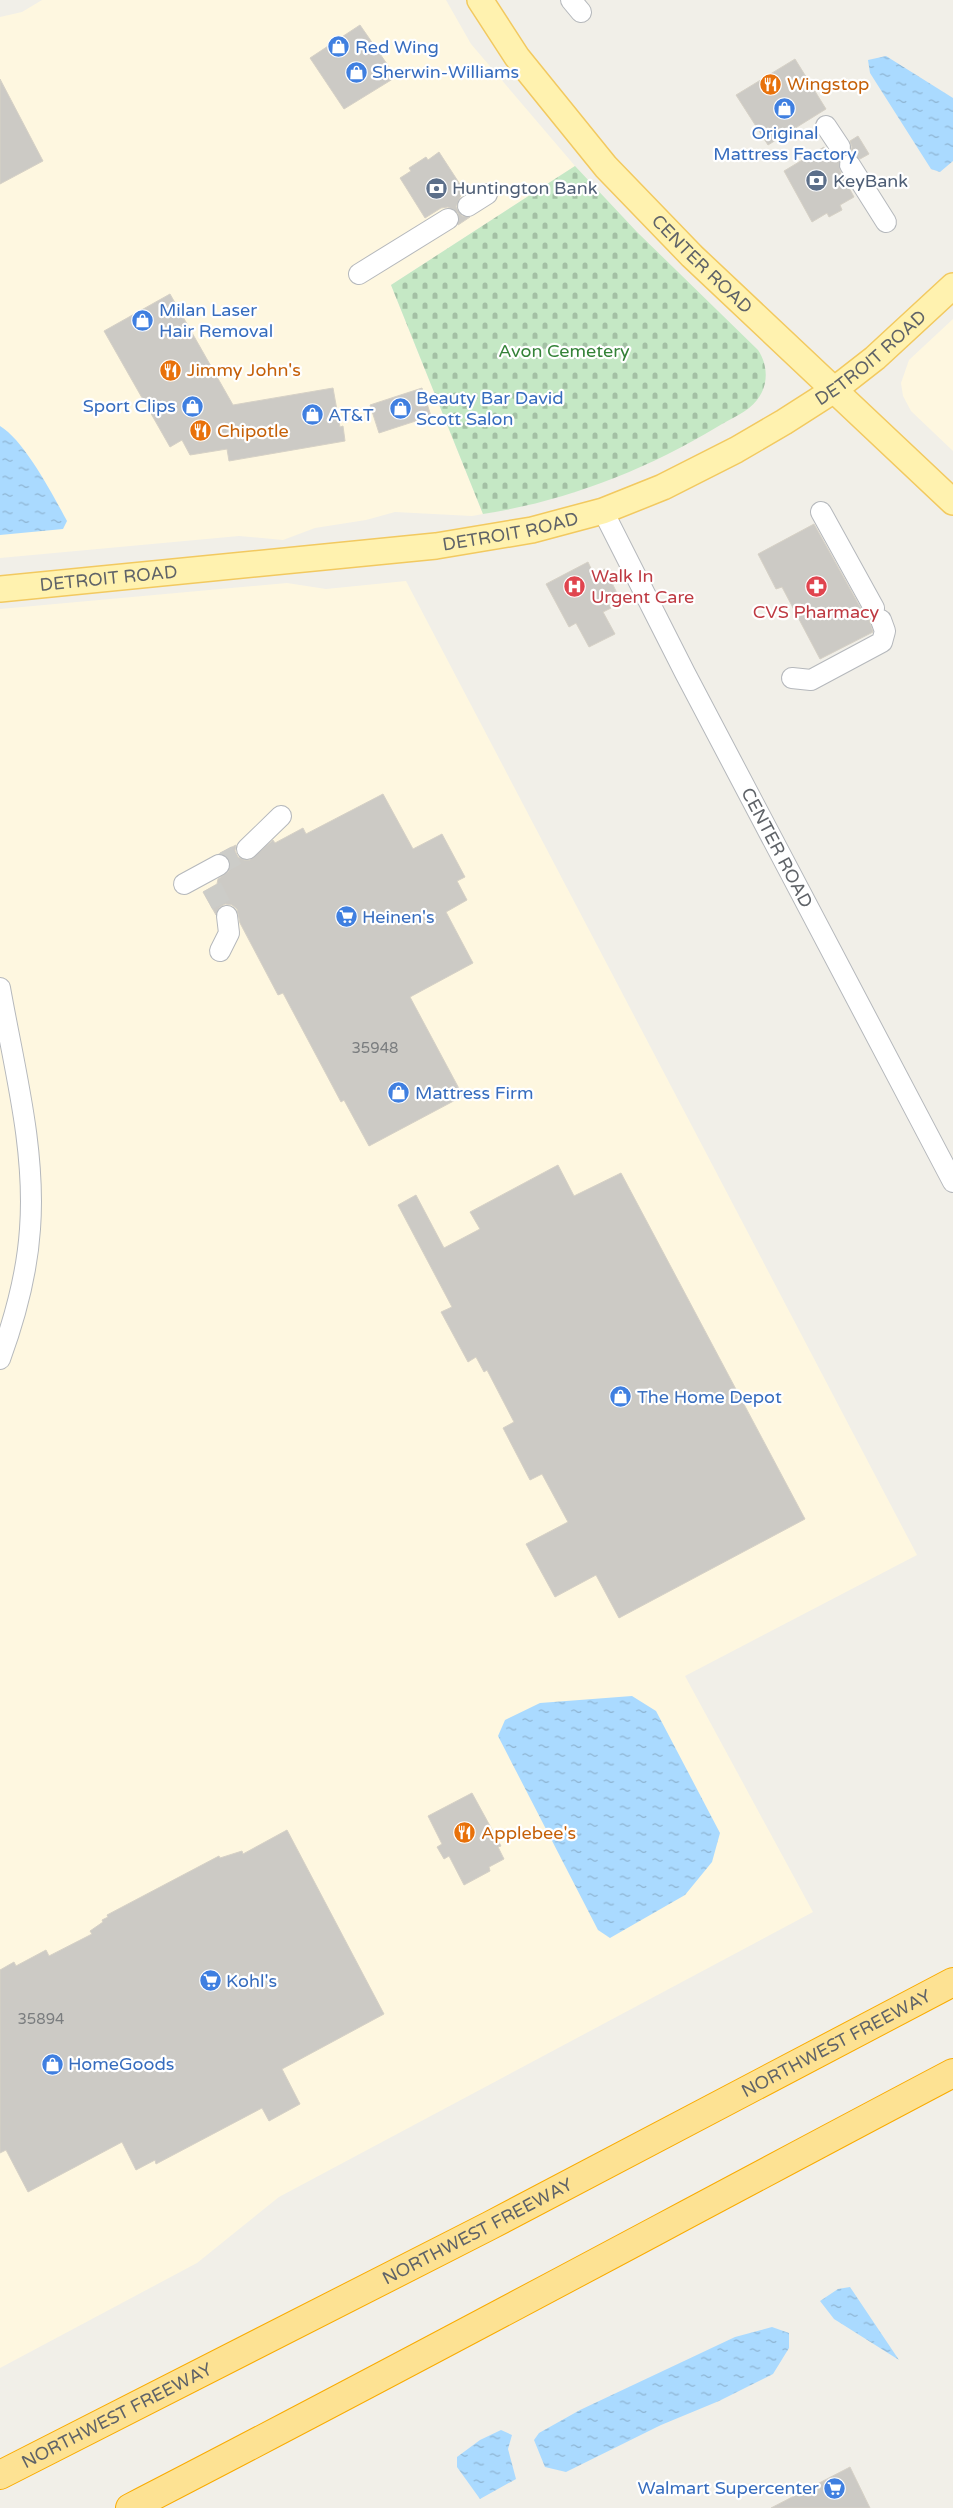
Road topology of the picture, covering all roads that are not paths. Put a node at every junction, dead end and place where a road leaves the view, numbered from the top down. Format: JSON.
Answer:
{"nodes":[{"id":1,"x":480,"y":0,"type":"edge"},
{"id":2,"x":826,"y":126,"type":"dead end"},
{"id":3,"x":840,"y":147,"type":"dead end"},
{"id":4,"x":850,"y":164,"type":"dead end"},
{"id":5,"x":487,"y":194,"type":"dead end"},
{"id":6,"x":468,"y":206,"type":"dead end"},
{"id":7,"x":448,"y":219,"type":"dead end"},
{"id":8,"x":886,"y":222,"type":"dead end"},
{"id":9,"x":359,"y":274,"type":"dead end"},
{"id":10,"x":953,"y":286,"type":"edge"},
{"id":11,"x":834,"y":390,"type":"junction"},
{"id":12,"x":953,"y":502,"type":"edge"},
{"id":13,"x":603,"y":512,"type":"junction"},
{"id":14,"x":821,"y":512,"type":"dead end"},
{"id":15,"x":0,"y":589,"type":"edge"},
{"id":16,"x":792,"y":678,"type":"dead end"},
{"id":17,"x":281,"y":816,"type":"dead end"},
{"id":18,"x":246,"y":849,"type":"tunnel mouth"},
{"id":19,"x":211,"y":875,"type":"tunnel mouth"},
{"id":20,"x":184,"y":884,"type":"dead end"},
{"id":21,"x":226,"y":916,"type":"tunnel mouth"},
{"id":22,"x":220,"y":951,"type":"dead end"},
{"id":23,"x":0,"y":988,"type":"edge"},
{"id":24,"x":953,"y":1182,"type":"edge"},
{"id":25,"x":0,"y":1359,"type":"edge"},
{"id":26,"x":953,"y":1970,"type":"edge"},
{"id":27,"x":953,"y":1982,"type":"edge"},
{"id":28,"x":845,"y":2040,"type":"junction"},
{"id":29,"x":953,"y":2073,"type":"edge"},
{"id":30,"x":0,"y":2475,"type":"edge"},
{"id":31,"x":130,"y":2508,"type":"edge"}],
"edges":[{"from":1,"to":11,"type":"main road","name":"CENTER ROAD"},
{"from":2,"to":3,"type":"street"},
{"from":4,"to":8,"type":"street"},
{"from":5,"to":6,"type":"street"},
{"from":7,"to":9,"type":"street"},
{"from":10,"to":11,"type":"main road","name":"DETROIT ROAD"},
{"from":11,"to":12,"type":"main road","name":"CENTER ROAD"},
{"from":11,"to":13,"type":"main road","name":"DETROIT ROAD"},
{"from":13,"to":15,"type":"main road","name":"DETROIT ROAD"},
{"from":13,"to":24,"type":"street","name":"CENTER ROAD"},
{"from":14,"to":16,"type":"street"},
{"from":17,"to":18,"type":"street"},
{"from":19,"to":20,"type":"street"},
{"from":21,"to":22,"type":"street"},
{"from":23,"to":25,"type":"street"},
{"from":26,"to":28,"type":"highway"},
{"from":27,"to":28,"type":"highway","name":"NORTHWEST FREEWAY"},
{"from":28,"to":30,"type":"highway","name":"NORTHWEST FREEWAY"},
{"from":29,"to":31,"type":"highway"}]}
